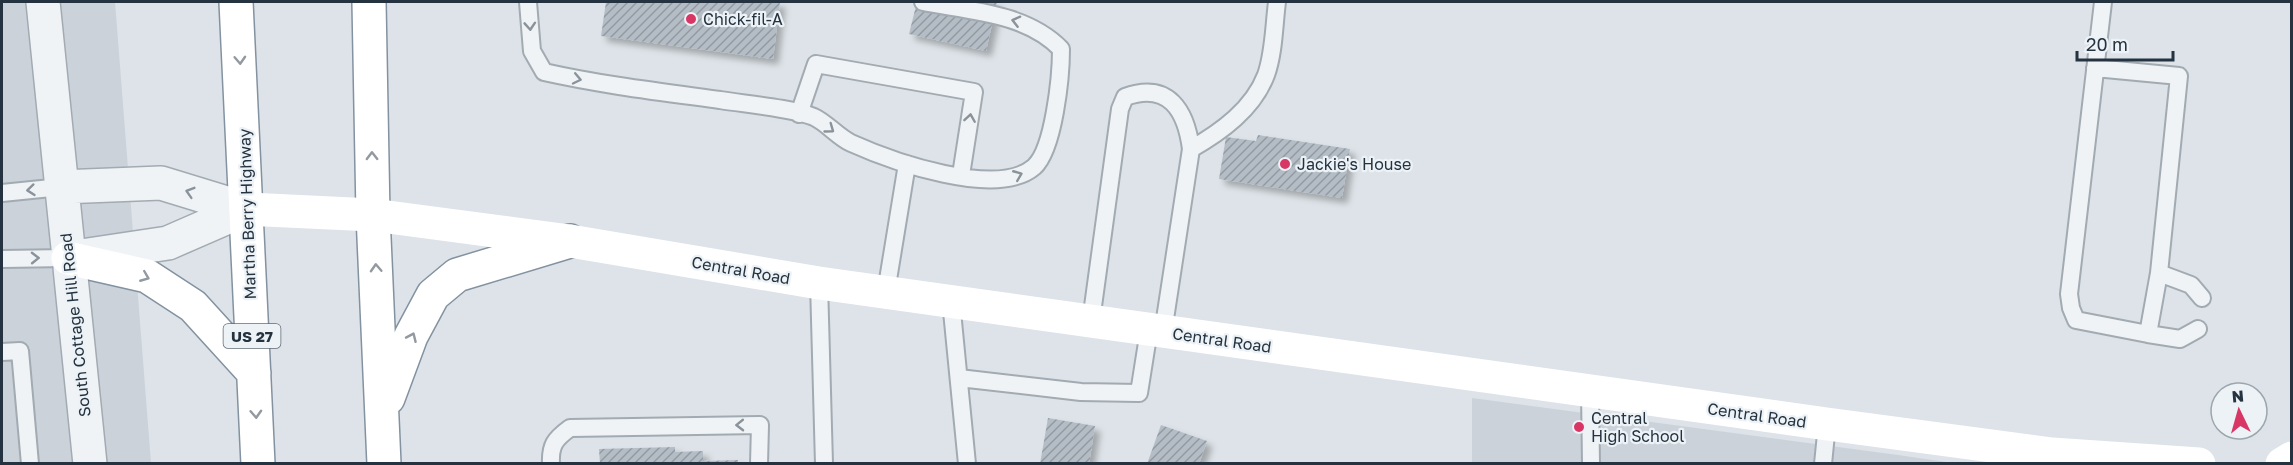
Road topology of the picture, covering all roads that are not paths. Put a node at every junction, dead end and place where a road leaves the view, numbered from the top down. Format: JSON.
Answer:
{"nodes":[{"id":1,"x":43,"y":2,"type":"edge"},
{"id":2,"x":236,"y":2,"type":"edge"},
{"id":3,"x":369,"y":2,"type":"edge"},
{"id":4,"x":528,"y":2,"type":"edge"},
{"id":5,"x":923,"y":2,"type":"edge"},
{"id":6,"x":1277,"y":2,"type":"edge"},
{"id":7,"x":2103,"y":2,"type":"edge"},
{"id":8,"x":2095,"y":68,"type":"junction"},
{"id":9,"x":799,"y":114,"type":"junction"},
{"id":10,"x":1191,"y":149,"type":"junction"},
{"id":11,"x":907,"y":164,"type":"junction"},
{"id":12,"x":961,"y":175,"type":"junction"},
{"id":13,"x":61,"y":187,"type":"junction"},
{"id":14,"x":2,"y":193,"type":"edge"},
{"id":15,"x":246,"y":209,"type":"junction"},
{"id":16,"x":374,"y":215,"type":"junction"},
{"id":17,"x":570,"y":241,"type":"junction"},
{"id":18,"x":68,"y":258,"type":"junction"},
{"id":19,"x":2,"y":259,"type":"edge"},
{"id":20,"x":2159,"y":273,"type":"junction"},
{"id":21,"x":819,"y":283,"type":"junction"},
{"id":22,"x":886,"y":292,"type":"junction"},
{"id":23,"x":2202,"y":297,"type":"dead end"},
{"id":24,"x":951,"y":301,"type":"junction"},
{"id":25,"x":1091,"y":321,"type":"junction"},
{"id":26,"x":2198,"y":329,"type":"dead end"},
{"id":27,"x":1156,"y":331,"type":"junction"},
{"id":28,"x":2148,"y":334,"type":"junction"},
{"id":29,"x":2,"y":352,"type":"edge"},
{"id":30,"x":254,"y":373,"type":"junction"},
{"id":31,"x":959,"y":378,"type":"junction"},
{"id":32,"x":1590,"y":392,"type":"junction"},
{"id":33,"x":383,"y":411,"type":"junction"},
{"id":34,"x":1827,"y":424,"type":"junction"},
{"id":35,"x":2292,"y":458,"type":"edge"},
{"id":36,"x":30,"y":464,"type":"edge"},
{"id":37,"x":90,"y":464,"type":"edge"},
{"id":38,"x":258,"y":464,"type":"edge"},
{"id":39,"x":384,"y":464,"type":"edge"},
{"id":40,"x":551,"y":464,"type":"edge"},
{"id":41,"x":759,"y":464,"type":"edge"},
{"id":42,"x":824,"y":464,"type":"edge"},
{"id":43,"x":967,"y":464,"type":"edge"},
{"id":44,"x":1591,"y":464,"type":"edge"},
{"id":45,"x":1823,"y":464,"type":"edge"},
{"id":46,"x":2199,"y":464,"type":"edge"},
{"id":47,"x":2282,"y":464,"type":"edge"}],
"edges":[{"from":1,"to":13,"type":"street","name":"South Cottage Hill Road"},
{"from":2,"to":15,"type":"main road","name":"Martha Berry Highway","number":"US 27","one_way":true},
{"from":16,"to":3,"type":"main road","one_way":true},
{"from":4,"to":9,"type":"lane","one_way":true},
{"from":12,"to":5,"type":"lane","one_way":true},
{"from":6,"to":10,"type":"lane"},
{"from":7,"to":8,"type":"lane"},
{"from":8,"to":20,"type":"lane"},
{"from":8,"to":28,"type":"lane"},
{"from":9,"to":11,"type":"lane","one_way":true},
{"from":12,"to":9,"type":"lane","one_way":true},
{"from":10,"to":25,"type":"lane"},
{"from":10,"to":27,"type":"lane"},
{"from":11,"to":12,"type":"lane"},
{"from":11,"to":22,"type":"lane"},
{"from":13,"to":14,"type":"lane","one_way":true},
{"from":15,"to":13,"type":"street","name":"Central Road","one_way":true},
{"from":13,"to":18,"type":"street","name":"South Cottage Hill Road"},
{"from":15,"to":16,"type":"main road","name":"Central Road"},
{"from":15,"to":18,"type":"street","name":"Central Road"},
{"from":15,"to":30,"type":"main road","name":"Martha Berry Highway","number":"US 27"},
{"from":16,"to":17,"type":"main road","name":"Central Road"},
{"from":33,"to":16,"type":"main road","one_way":true},
{"from":17,"to":21,"type":"main road","name":"Central Road"},
{"from":33,"to":17,"type":"main road","one_way":true},
{"from":19,"to":18,"type":"lane","one_way":true},
{"from":18,"to":30,"type":"main road","one_way":true},
{"from":18,"to":37,"type":"street","name":"South Cottage Hill Road"},
{"from":20,"to":23,"type":"lane"},
{"from":20,"to":28,"type":"lane"},
{"from":21,"to":22,"type":"main road","name":"Central Road"},
{"from":21,"to":42,"type":"lane"},
{"from":22,"to":24,"type":"main road","name":"Central Road"},
{"from":24,"to":25,"type":"main road","name":"Central Road"},
{"from":24,"to":31,"type":"lane"},
{"from":25,"to":27,"type":"main road","name":"Central Road"},
{"from":26,"to":28,"type":"lane"},
{"from":27,"to":31,"type":"lane"},
{"from":27,"to":32,"type":"main road","name":"Central Road"},
{"from":29,"to":36,"type":"lane"},
{"from":30,"to":38,"type":"main road","name":"Martha Berry Highway","number":"US 27","one_way":true},
{"from":31,"to":43,"type":"lane"},
{"from":32,"to":34,"type":"main road","name":"Central Road"},
{"from":32,"to":44,"type":"lane"},
{"from":33,"to":39,"type":"main road"},
{"from":34,"to":45,"type":"lane"},
{"from":34,"to":46,"type":"main road","name":"Central Road"},
{"from":35,"to":47,"type":"main road"},
{"from":41,"to":40,"type":"lane","one_way":true}]}
